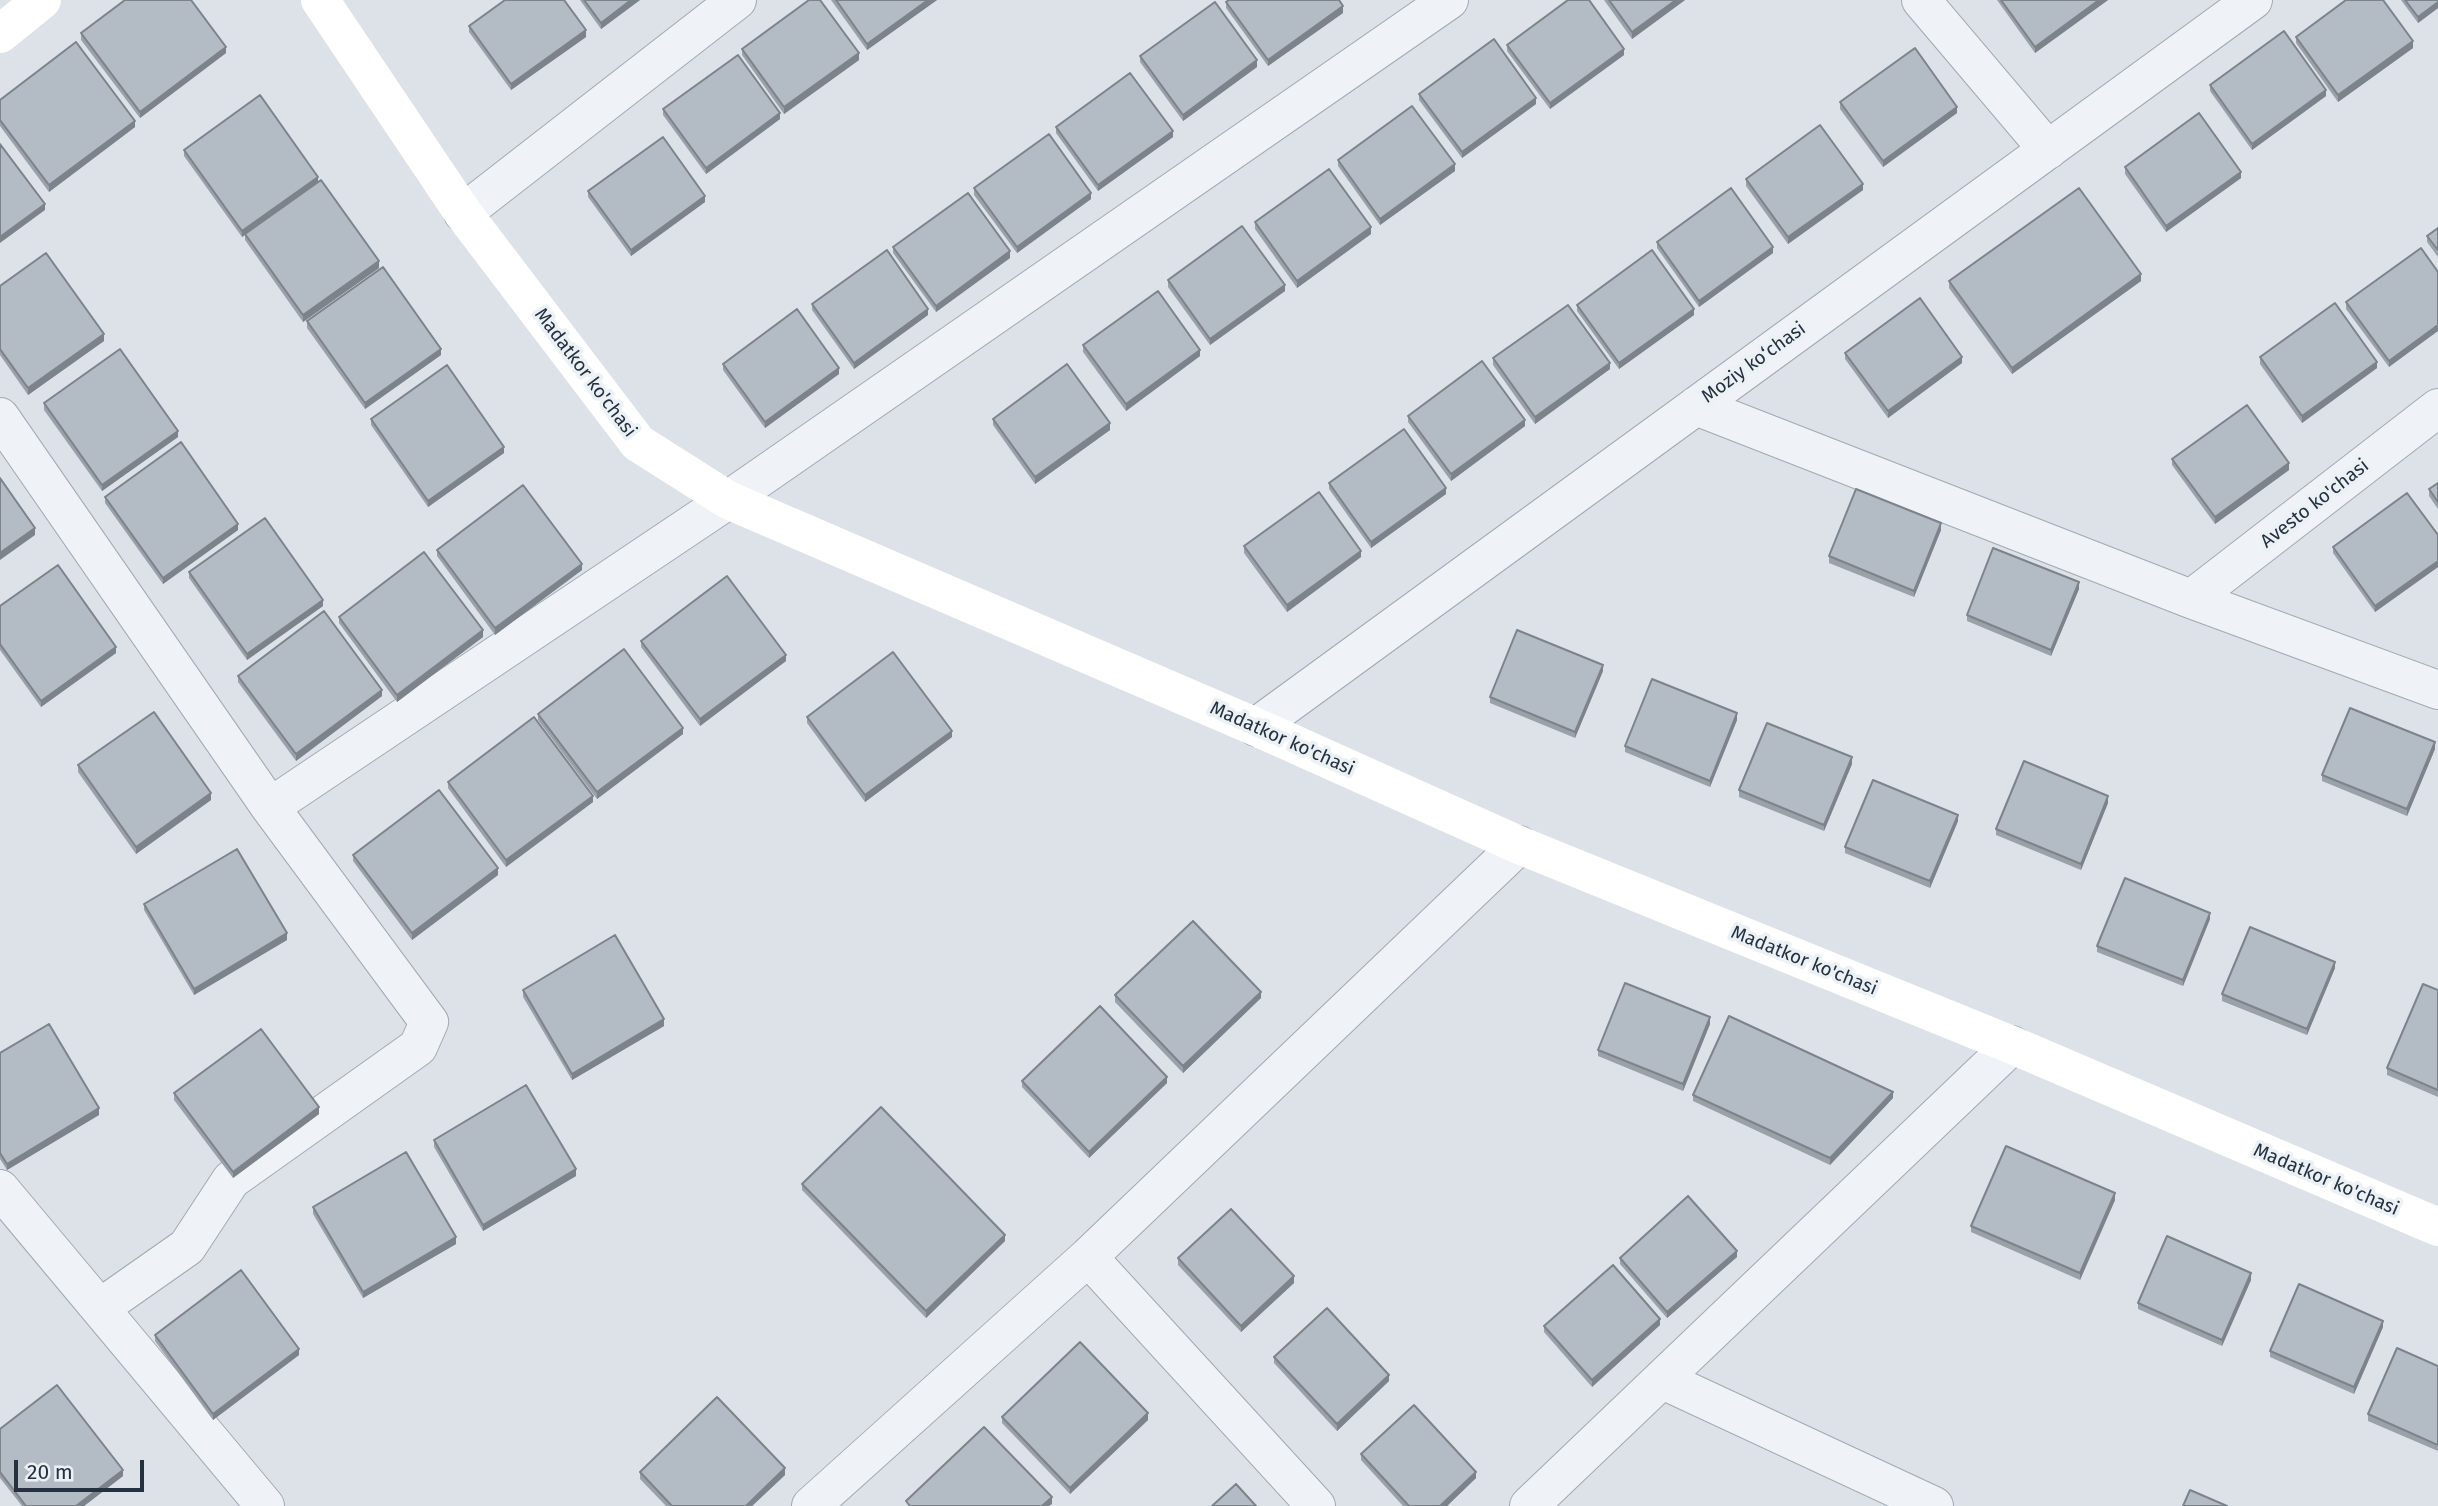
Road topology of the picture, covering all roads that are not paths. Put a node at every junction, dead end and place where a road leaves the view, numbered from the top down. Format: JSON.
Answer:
{"nodes":[{"id":1,"x":41,"y":0,"type":"edge"},
{"id":2,"x":320,"y":0,"type":"edge"},
{"id":3,"x":737,"y":0,"type":"edge"},
{"id":4,"x":1450,"y":0,"type":"edge"},
{"id":5,"x":1921,"y":0,"type":"edge"},
{"id":6,"x":2253,"y":0,"type":"edge"},
{"id":7,"x":0,"y":34,"type":"edge"},
{"id":8,"x":2048,"y":150,"type":"junction"},
{"id":9,"x":463,"y":213,"type":"junction"},
{"id":10,"x":1696,"y":406,"type":"junction"},
{"id":11,"x":2438,"y":408,"type":"edge"},
{"id":12,"x":0,"y":417,"type":"edge"},
{"id":13,"x":728,"y":500,"type":"junction"},
{"id":14,"x":2191,"y":599,"type":"junction"},
{"id":15,"x":2438,"y":690,"type":"edge"},
{"id":16,"x":1256,"y":727,"type":"junction"},
{"id":17,"x":270,"y":807,"type":"junction"},
{"id":18,"x":1518,"y":845,"type":"junction"},
{"id":19,"x":2012,"y":1045,"type":"junction"},
{"id":20,"x":0,"y":1189,"type":"edge"},
{"id":21,"x":2438,"y":1227,"type":"edge"},
{"id":22,"x":1088,"y":1257,"type":"junction"},
{"id":23,"x":100,"y":1308,"type":"junction"},
{"id":24,"x":1663,"y":1380,"type":"junction"},
{"id":25,"x":265,"y":1506,"type":"edge"},
{"id":26,"x":811,"y":1506,"type":"edge"},
{"id":27,"x":1316,"y":1506,"type":"edge"},
{"id":28,"x":1529,"y":1506,"type":"edge"},
{"id":29,"x":1934,"y":1506,"type":"edge"}],
"edges":[{"from":1,"to":7,"type":"street"},
{"from":2,"to":9,"type":"street","name":"Madatkor ko'chasi"},
{"from":3,"to":9,"type":"street"},
{"from":4,"to":13,"type":"street"},
{"from":5,"to":8,"type":"street"},
{"from":6,"to":8,"type":"street","name":"Moziy ko‘chasi"},
{"from":8,"to":10,"type":"street","name":"Moziy ko‘chasi"},
{"from":9,"to":13,"type":"street","name":"Madatkor ko'chasi"},
{"from":10,"to":14,"type":"street"},
{"from":10,"to":16,"type":"street","name":"Moziy ko‘chasi"},
{"from":11,"to":14,"type":"street","name":"Avesto ko'chasi"},
{"from":12,"to":17,"type":"street"},
{"from":13,"to":16,"type":"street","name":"Madatkor ko'chasi"},
{"from":13,"to":17,"type":"street"},
{"from":14,"to":15,"type":"street"},
{"from":16,"to":18,"type":"street","name":"Madatkor ko'chasi"},
{"from":17,"to":23,"type":"street"},
{"from":18,"to":19,"type":"street","name":"Madatkor ko'chasi"},
{"from":18,"to":22,"type":"street"},
{"from":19,"to":21,"type":"street","name":"Madatkor ko'chasi"},
{"from":19,"to":24,"type":"street"},
{"from":20,"to":23,"type":"street"},
{"from":22,"to":26,"type":"street"},
{"from":22,"to":27,"type":"street"},
{"from":23,"to":25,"type":"street"},
{"from":24,"to":28,"type":"street"},
{"from":24,"to":29,"type":"street"}]}
